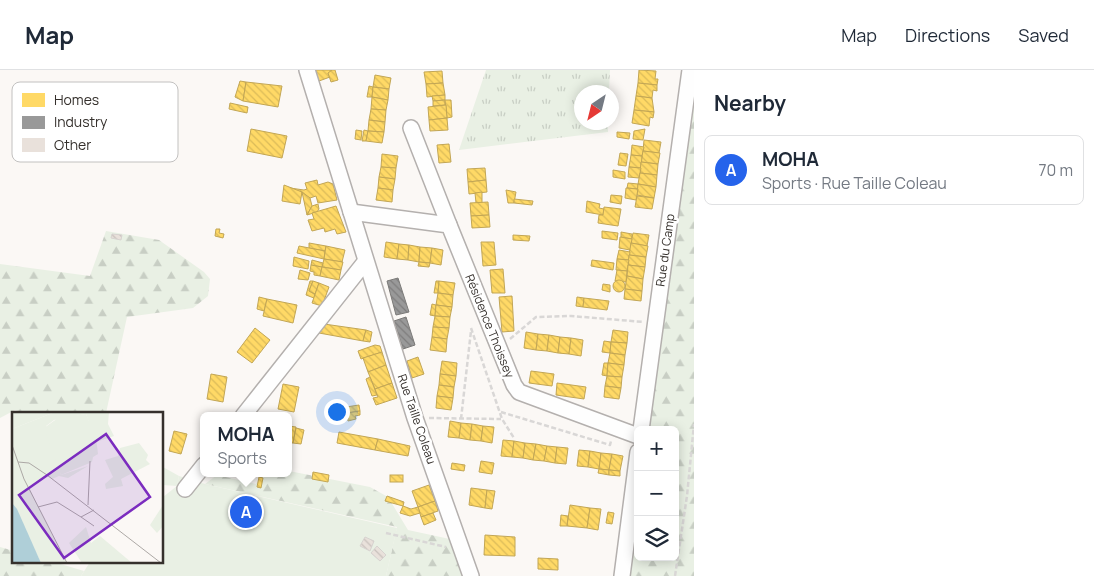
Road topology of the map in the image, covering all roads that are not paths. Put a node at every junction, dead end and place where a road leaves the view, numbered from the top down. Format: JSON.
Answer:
{"nodes":[{"id":1,"x":307,"y":70,"type":"edge"},
{"id":2,"x":690,"y":70,"type":"edge"},
{"id":3,"x":411,"y":128,"type":"dead end"},
{"id":4,"x":350,"y":212,"type":"junction"},
{"id":5,"x":449,"y":225,"type":"junction"},
{"id":6,"x":365,"y":262,"type":"junction"},
{"id":7,"x":246,"y":412,"type":"edge"},
{"id":8,"x":642,"y":426,"type":"edge"},
{"id":9,"x":634,"y":434,"type":"edge"},
{"id":10,"x":200,"y":470,"type":"edge"},
{"id":11,"x":636,"y":471,"type":"edge"},
{"id":12,"x":185,"y":490,"type":"dead end"},
{"id":13,"x":471,"y":576,"type":"edge"},
{"id":14,"x":622,"y":576,"type":"edge"}],
"edges":[{"from":1,"to":4,"type":"street","name":"Rue Taille Coleau"},
{"from":2,"to":8,"type":"street","name":"Rue du Camp"},
{"from":3,"to":5,"type":"street","name":"Résidence Thoissey"},
{"from":4,"to":5,"type":"street"},
{"from":4,"to":6,"type":"street","name":"Rue Taille Coleau"},
{"from":5,"to":9,"type":"street","name":"Résidence Thoissey"},
{"from":6,"to":7,"type":"street"},
{"from":6,"to":13,"type":"street","name":"Rue Taille Coleau"},
{"from":10,"to":12,"type":"street"},
{"from":11,"to":14,"type":"street"}]}
